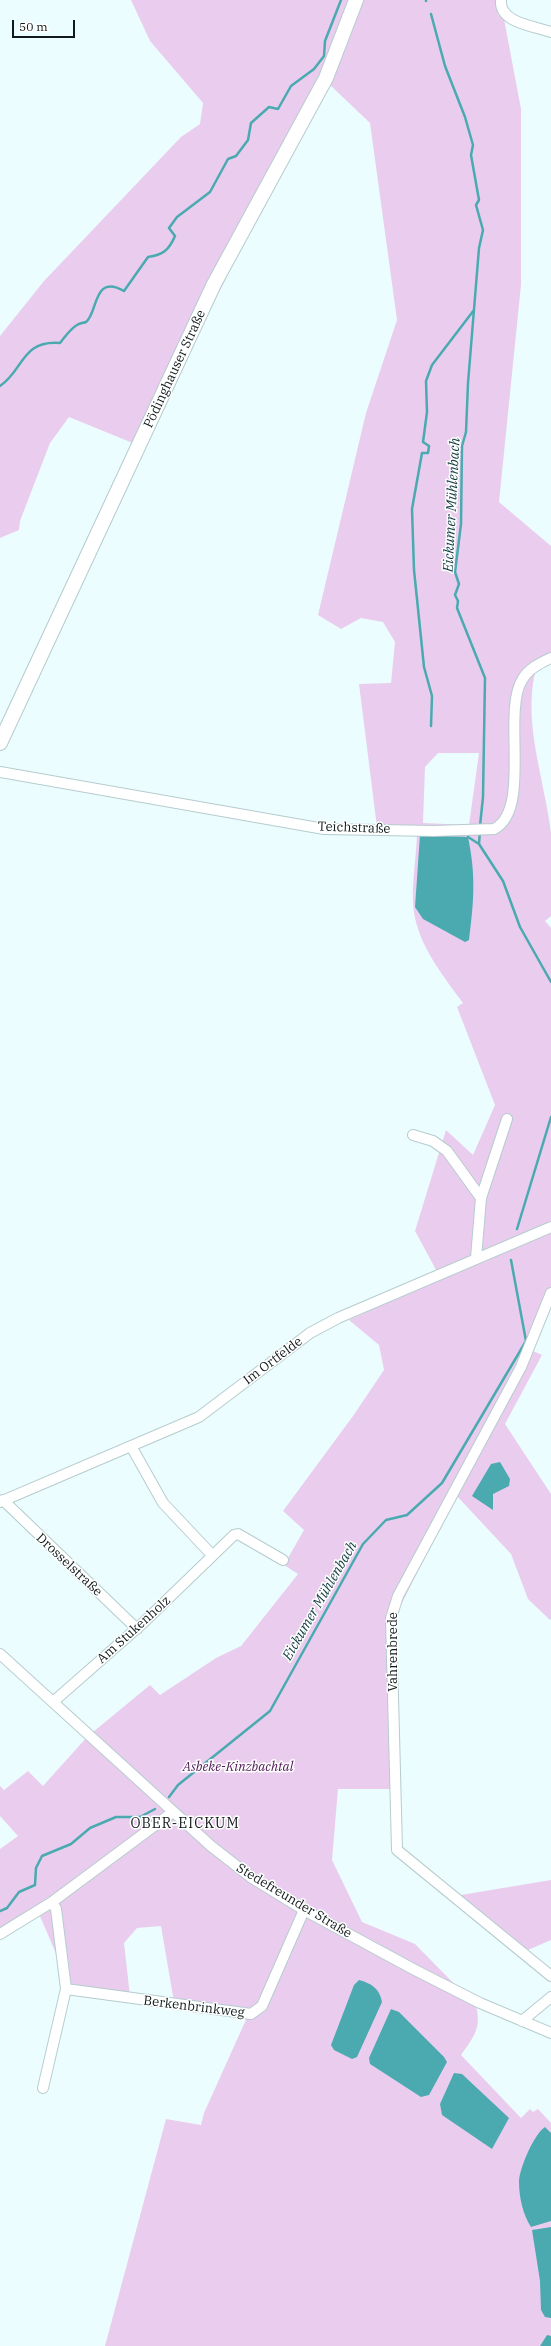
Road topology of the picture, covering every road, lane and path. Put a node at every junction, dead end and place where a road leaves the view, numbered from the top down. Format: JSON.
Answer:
{"nodes":[{"id":1,"x":356,"y":0,"type":"edge"},
{"id":2,"x":501,"y":0,"type":"edge"},
{"id":3,"x":551,"y":32,"type":"edge"},
{"id":4,"x":551,"y":658,"type":"edge"},
{"id":5,"x":0,"y":743,"type":"edge"},
{"id":6,"x":0,"y":772,"type":"edge"},
{"id":7,"x":507,"y":1119,"type":"dead end"},
{"id":8,"x":413,"y":1134,"type":"dead end"},
{"id":9,"x":481,"y":1198,"type":"junction"},
{"id":10,"x":551,"y":1227,"type":"edge"},
{"id":11,"x":476,"y":1258,"type":"junction"},
{"id":12,"x":551,"y":1293,"type":"edge"},
{"id":13,"x":131,"y":1446,"type":"junction"},
{"id":14,"x":2,"y":1501,"type":"edge"},
{"id":15,"x":212,"y":1556,"type":"junction"},
{"id":16,"x":283,"y":1560,"type":"dead end"},
{"id":17,"x":137,"y":1629,"type":"junction"},
{"id":18,"x":0,"y":1654,"type":"edge"},
{"id":19,"x":53,"y":1702,"type":"junction"},
{"id":20,"x":173,"y":1812,"type":"junction"},
{"id":21,"x":52,"y":1902,"type":"junction"},
{"id":22,"x":304,"y":1910,"type":"junction"},
{"id":23,"x":0,"y":1934,"type":"edge"},
{"id":24,"x":551,"y":1976,"type":"edge"},
{"id":25,"x":66,"y":1989,"type":"junction"},
{"id":26,"x":551,"y":1997,"type":"edge"},
{"id":27,"x":522,"y":2021,"type":"junction"},
{"id":28,"x":551,"y":2034,"type":"edge"},
{"id":29,"x":42,"y":2088,"type":"dead end"}],
"edges":[{"from":1,"to":5,"type":"street","name":"Pödinghauser Straße"},
{"from":2,"to":3,"type":"street"},
{"from":4,"to":6,"type":"street","name":"Teichstraße"},
{"from":7,"to":9,"type":"street"},
{"from":8,"to":9,"type":"street"},
{"from":9,"to":11,"type":"street"},
{"from":10,"to":11,"type":"street","name":"Im Ortfelde"},
{"from":11,"to":13,"type":"street","name":"Im Ortfelde"},
{"from":12,"to":24,"type":"street","name":"Vahrenbrede"},
{"from":13,"to":14,"type":"street","name":"Im Ortfelde"},
{"from":13,"to":15,"type":"street"},
{"from":14,"to":17,"type":"street","name":"Drosselstraße"},
{"from":15,"to":16,"type":"street","name":"Am Stukenholz"},
{"from":15,"to":17,"type":"street","name":"Am Stukenholz"},
{"from":17,"to":19,"type":"street","name":"Am Stukenholz"},
{"from":18,"to":19,"type":"street","name":"Stedefreunder Straße"},
{"from":19,"to":20,"type":"street","name":"Stedefreunder Straße"},
{"from":20,"to":21,"type":"street"},
{"from":20,"to":22,"type":"street","name":"Stedefreunder Straße"},
{"from":21,"to":23,"type":"street"},
{"from":21,"to":25,"type":"street"},
{"from":22,"to":25,"type":"street","name":"Berkenbrinkweg"},
{"from":22,"to":27,"type":"street","name":"Stedefreunder Straße"},
{"from":25,"to":29,"type":"street"},
{"from":26,"to":27,"type":"street"},
{"from":27,"to":28,"type":"street","name":"Stedefreunder Straße"}]}
